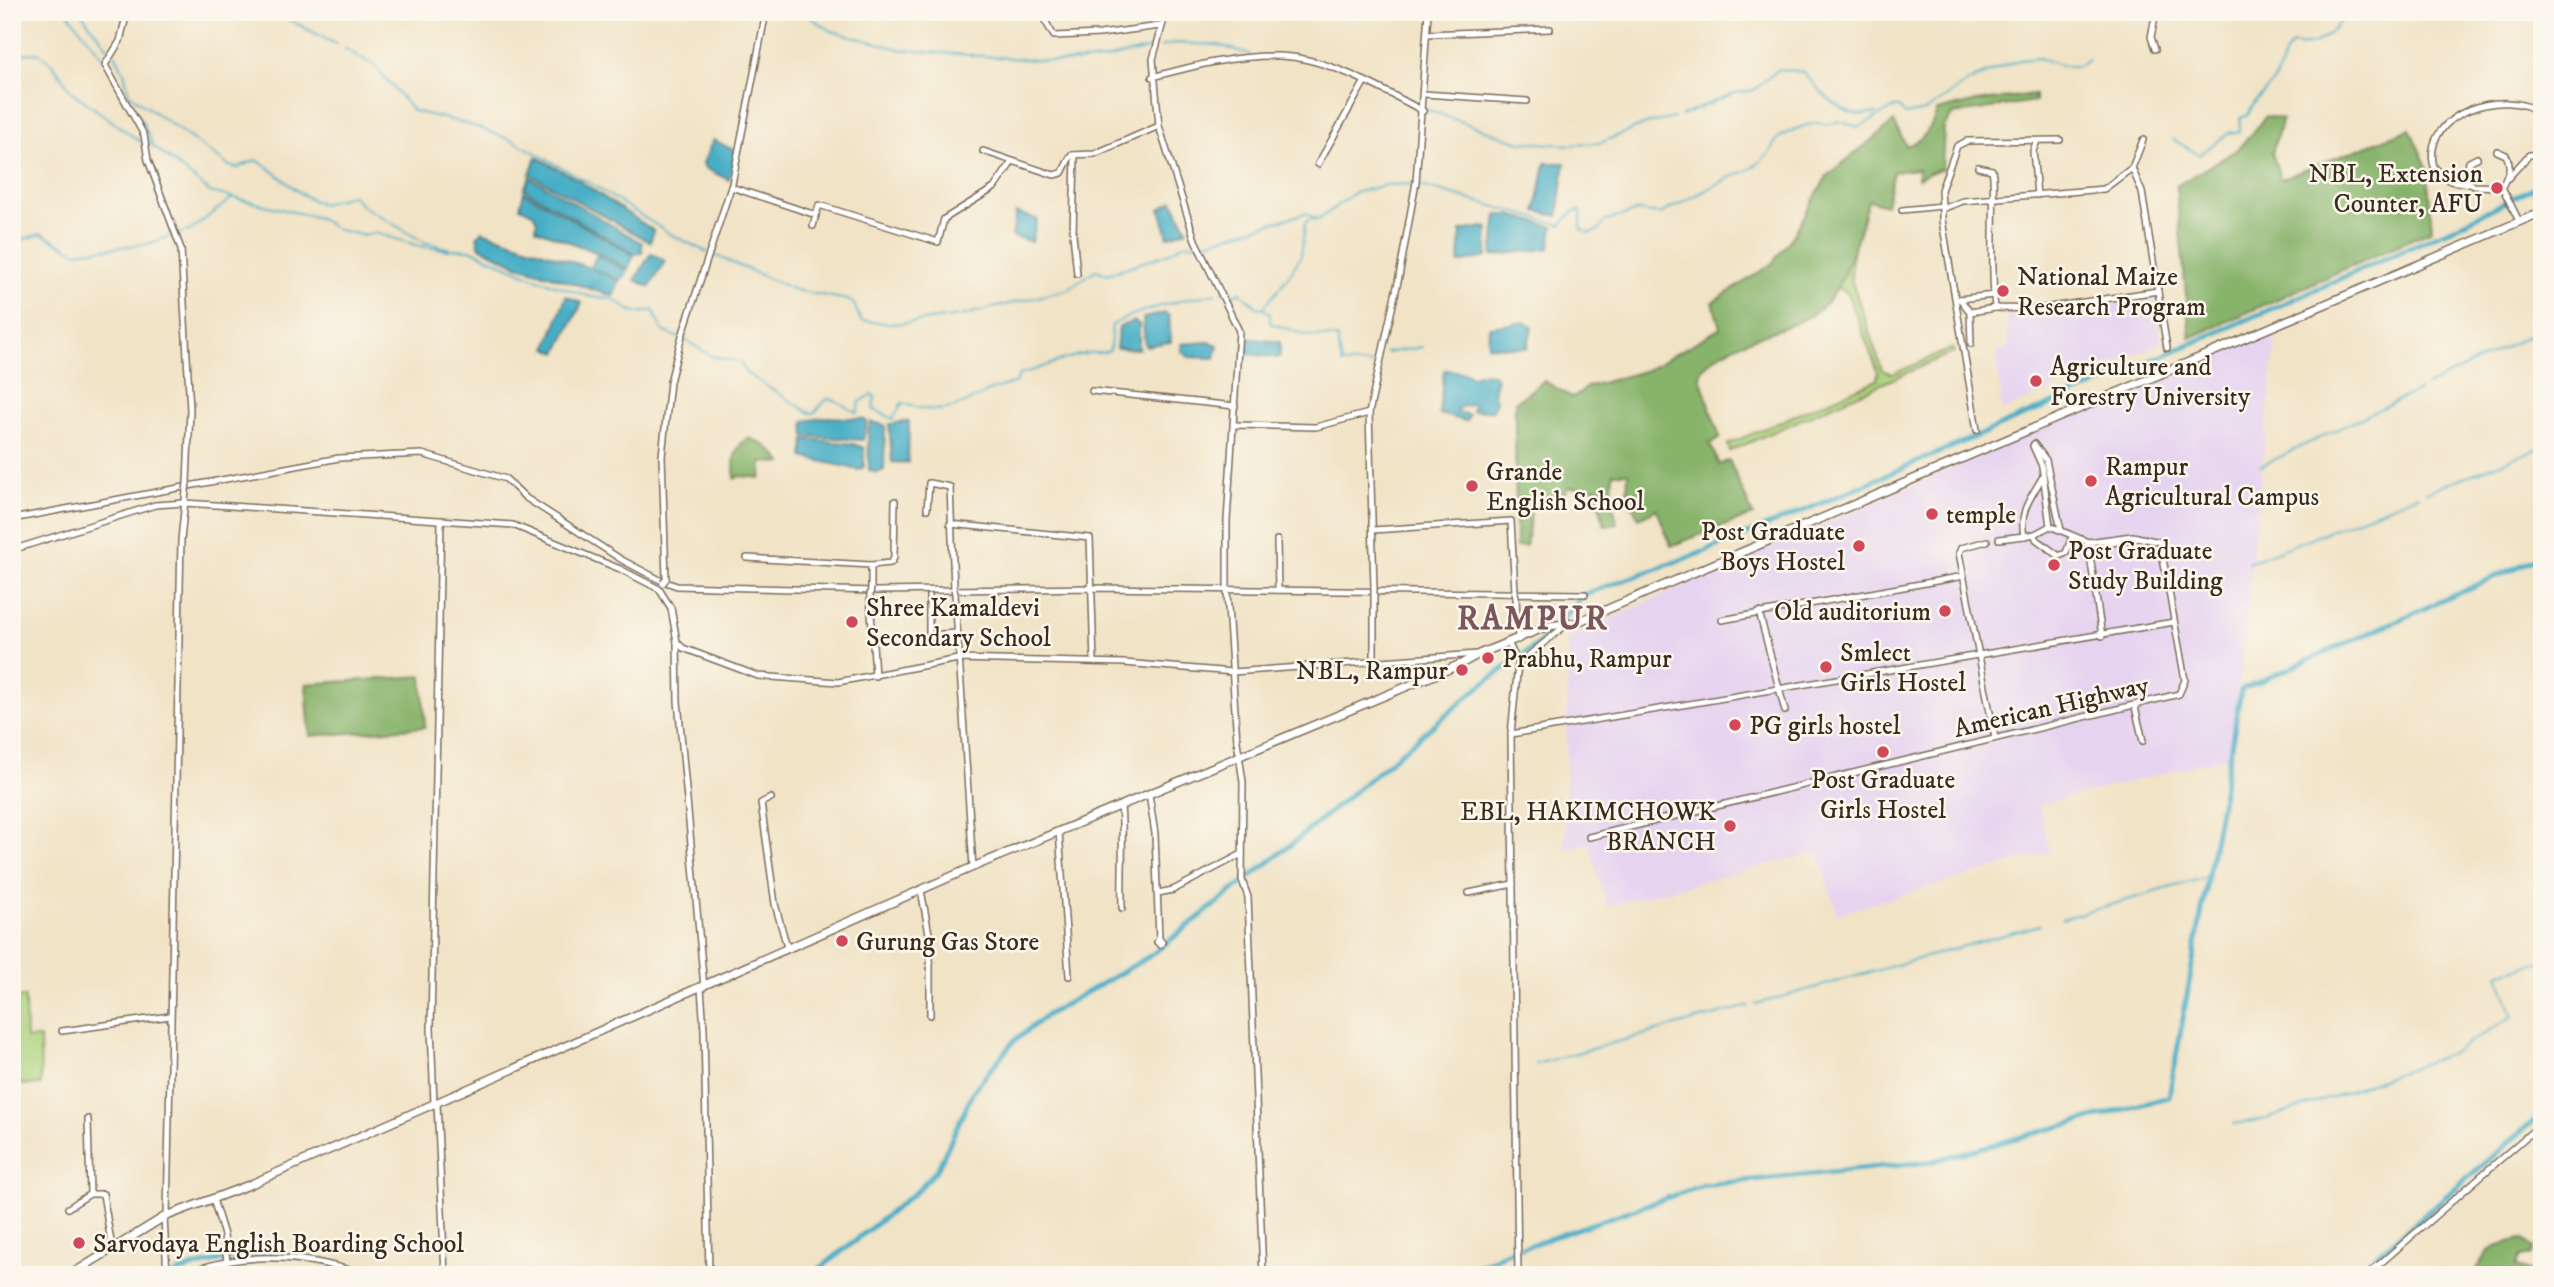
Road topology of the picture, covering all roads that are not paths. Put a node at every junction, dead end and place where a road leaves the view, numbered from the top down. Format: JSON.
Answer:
{"nodes":[{"id":1,"x":127,"y":12,"type":"edge"},
{"id":2,"x":766,"y":12,"type":"edge"},
{"id":3,"x":1037,"y":12,"type":"edge"},
{"id":4,"x":1166,"y":12,"type":"edge"},
{"id":5,"x":1428,"y":12,"type":"edge"},
{"id":6,"x":2156,"y":12,"type":"edge"},
{"id":7,"x":1160,"y":26,"type":"junction"},
{"id":8,"x":1550,"y":29,"type":"dead end"},
{"id":9,"x":1427,"y":34,"type":"junction"},
{"id":10,"x":2155,"y":49,"type":"dead end"},
{"id":11,"x":1152,"y":77,"type":"junction"},
{"id":12,"x":1365,"y":81,"type":"junction"},
{"id":13,"x":1424,"y":94,"type":"junction"},
{"id":14,"x":1527,"y":101,"type":"dead end"},
{"id":15,"x":1423,"y":111,"type":"junction"},
{"id":16,"x":2542,"y":114,"type":"edge"},
{"id":17,"x":1158,"y":126,"type":"junction"},
{"id":18,"x":2060,"y":140,"type":"dead end"},
{"id":19,"x":2143,"y":140,"type":"dead end"},
{"id":20,"x":2037,"y":141,"type":"junction"},
{"id":21,"x":984,"y":151,"type":"dead end"},
{"id":22,"x":2497,"y":152,"type":"dead end"},
{"id":23,"x":2542,"y":154,"type":"edge"},
{"id":24,"x":1075,"y":155,"type":"junction"},
{"id":25,"x":2477,"y":158,"type":"dead end"},
{"id":26,"x":1012,"y":162,"type":"junction"},
{"id":27,"x":1318,"y":164,"type":"dead end"},
{"id":28,"x":1978,"y":167,"type":"dead end"},
{"id":29,"x":2132,"y":168,"type":"junction"},
{"id":30,"x":2508,"y":177,"type":"junction"},
{"id":31,"x":2470,"y":184,"type":"junction"},
{"id":32,"x":731,"y":187,"type":"junction"},
{"id":33,"x":2502,"y":187,"type":"junction"},
{"id":34,"x":2037,"y":195,"type":"junction"},
{"id":35,"x":1994,"y":198,"type":"junction"},
{"id":36,"x":1942,"y":207,"type":"junction"},
{"id":37,"x":1902,"y":210,"type":"dead end"},
{"id":38,"x":2542,"y":212,"type":"edge"},
{"id":39,"x":816,"y":215,"type":"junction"},
{"id":40,"x":2519,"y":221,"type":"junction"},
{"id":41,"x":813,"y":226,"type":"dead end"},
{"id":42,"x":1077,"y":274,"type":"dead end"},
{"id":43,"x":2158,"y":291,"type":"junction"},
{"id":44,"x":1994,"y":295,"type":"junction"},
{"id":45,"x":1958,"y":299,"type":"junction"},
{"id":46,"x":1995,"y":308,"type":"junction"},
{"id":47,"x":1970,"y":312,"type":"junction"},
{"id":48,"x":1971,"y":344,"type":"dead end"},
{"id":49,"x":2167,"y":348,"type":"dead end"},
{"id":50,"x":1092,"y":391,"type":"dead end"},
{"id":51,"x":1235,"y":406,"type":"junction"},
{"id":52,"x":1369,"y":413,"type":"junction"},
{"id":53,"x":1235,"y":425,"type":"junction"},
{"id":54,"x":1977,"y":430,"type":"dead end"},
{"id":55,"x":2042,"y":478,"type":"junction"},
{"id":56,"x":895,"y":501,"type":"dead end"},
{"id":57,"x":186,"y":503,"type":"junction"},
{"id":58,"x":927,"y":509,"type":"dead end"},
{"id":59,"x":12,"y":519,"type":"edge"},
{"id":60,"x":441,"y":520,"type":"junction"},
{"id":61,"x":950,"y":524,"type":"junction"},
{"id":62,"x":2050,"y":526,"type":"junction"},
{"id":63,"x":1373,"y":530,"type":"junction"},
{"id":64,"x":2035,"y":534,"type":"junction"},
{"id":65,"x":2069,"y":535,"type":"junction"},
{"id":66,"x":2024,"y":536,"type":"junction"},
{"id":67,"x":1999,"y":539,"type":"dead end"},
{"id":68,"x":1277,"y":540,"type":"dead end"},
{"id":69,"x":1987,"y":541,"type":"dead end"},
{"id":70,"x":2088,"y":545,"type":"junction"},
{"id":71,"x":12,"y":550,"type":"edge"},
{"id":72,"x":747,"y":558,"type":"dead end"},
{"id":73,"x":871,"y":565,"type":"junction"},
{"id":74,"x":1964,"y":576,"type":"junction"},
{"id":75,"x":1092,"y":588,"type":"junction"},
{"id":76,"x":659,"y":589,"type":"junction"},
{"id":77,"x":1227,"y":590,"type":"junction"},
{"id":78,"x":1278,"y":590,"type":"junction"},
{"id":79,"x":1585,"y":594,"type":"dead end"},
{"id":80,"x":929,"y":596,"type":"dead end"},
{"id":81,"x":1759,"y":612,"type":"junction"},
{"id":82,"x":1722,"y":620,"type":"dead end"},
{"id":83,"x":2174,"y":622,"type":"junction"},
{"id":84,"x":1563,"y":625,"type":"junction"},
{"id":85,"x":957,"y":633,"type":"junction"},
{"id":86,"x":2102,"y":636,"type":"junction"},
{"id":87,"x":1518,"y":640,"type":"junction"},
{"id":88,"x":677,"y":642,"type":"junction"},
{"id":89,"x":1509,"y":643,"type":"junction"},
{"id":90,"x":1479,"y":654,"type":"junction"},
{"id":91,"x":1979,"y":656,"type":"junction"},
{"id":92,"x":958,"y":659,"type":"junction"},
{"id":93,"x":1374,"y":661,"type":"junction"},
{"id":94,"x":1094,"y":662,"type":"junction"},
{"id":95,"x":1518,"y":663,"type":"junction"},
{"id":96,"x":1233,"y":672,"type":"junction"},
{"id":97,"x":875,"y":676,"type":"junction"},
{"id":98,"x":1782,"y":687,"type":"junction"},
{"id":99,"x":2135,"y":707,"type":"junction"},
{"id":100,"x":1785,"y":710,"type":"dead end"},
{"id":101,"x":1511,"y":734,"type":"junction"},
{"id":102,"x":1995,"y":738,"type":"junction"},
{"id":103,"x":2143,"y":741,"type":"dead end"},
{"id":104,"x":1239,"y":756,"type":"junction"},
{"id":105,"x":1149,"y":794,"type":"junction"},
{"id":106,"x":771,"y":798,"type":"dead end"},
{"id":107,"x":1121,"y":806,"type":"junction"},
{"id":108,"x":1059,"y":831,"type":"junction"},
{"id":109,"x":1589,"y":837,"type":"dead end"},
{"id":110,"x":1242,"y":854,"type":"junction"},
{"id":111,"x":973,"y":867,"type":"junction"},
{"id":112,"x":1513,"y":884,"type":"junction"},
{"id":113,"x":921,"y":890,"type":"junction"},
{"id":114,"x":1157,"y":893,"type":"junction"},
{"id":115,"x":1469,"y":893,"type":"dead end"},
{"id":116,"x":1122,"y":908,"type":"dead end"},
{"id":117,"x":1159,"y":939,"type":"dead end"},
{"id":118,"x":787,"y":947,"type":"junction"},
{"id":119,"x":1069,"y":976,"type":"dead end"},
{"id":120,"x":702,"y":987,"type":"junction"},
{"id":121,"x":930,"y":1015,"type":"dead end"},
{"id":122,"x":170,"y":1016,"type":"junction"},
{"id":123,"x":62,"y":1031,"type":"dead end"},
{"id":124,"x":435,"y":1103,"type":"junction"},
{"id":125,"x":88,"y":1119,"type":"dead end"},
{"id":126,"x":2542,"y":1123,"type":"edge"},
{"id":127,"x":90,"y":1194,"type":"junction"},
{"id":128,"x":213,"y":1199,"type":"junction"},
{"id":129,"x":68,"y":1209,"type":"dead end"},
{"id":130,"x":165,"y":1216,"type":"junction"},
{"id":131,"x":112,"y":1248,"type":"junction"},
{"id":132,"x":226,"y":1259,"type":"junction"},
{"id":133,"x":166,"y":1273,"type":"edge"},
{"id":134,"x":69,"y":1275,"type":"edge"},
{"id":135,"x":181,"y":1275,"type":"edge"},
{"id":136,"x":365,"y":1275,"type":"edge"},
{"id":137,"x":445,"y":1275,"type":"edge"},
{"id":138,"x":709,"y":1275,"type":"edge"},
{"id":139,"x":1263,"y":1275,"type":"edge"},
{"id":140,"x":1518,"y":1275,"type":"edge"},
{"id":141,"x":2367,"y":1275,"type":"edge"}],
"edges":[{"from":1,"to":57,"type":"street","bridge":true},
{"from":2,"to":32,"type":"street"},
{"from":3,"to":7,"type":"street"},
{"from":4,"to":7,"type":"street"},
{"from":5,"to":9,"type":"street"},
{"from":6,"to":10,"type":"street"},
{"from":7,"to":11,"type":"street"},
{"from":8,"to":9,"type":"street"},
{"from":9,"to":13,"type":"street"},
{"from":11,"to":12,"type":"street"},
{"from":11,"to":17,"type":"street"},
{"from":12,"to":15,"type":"street"},
{"from":12,"to":27,"type":"street"},
{"from":13,"to":14,"type":"street"},
{"from":13,"to":15,"type":"street"},
{"from":15,"to":52,"type":"street"},
{"from":16,"to":31,"type":"street"},
{"from":17,"to":24,"type":"street"},
{"from":17,"to":51,"type":"street"},
{"from":18,"to":20,"type":"street"},
{"from":19,"to":29,"type":"street"},
{"from":20,"to":34,"type":"street"},
{"from":20,"to":36,"type":"street"},
{"from":21,"to":26,"type":"street"},
{"from":22,"to":30,"type":"street"},
{"from":23,"to":30,"type":"street"},
{"from":24,"to":26,"type":"street"},
{"from":24,"to":42,"type":"street"},
{"from":25,"to":31,"type":"street"},
{"from":26,"to":39,"type":"street"},
{"from":28,"to":35,"type":"street"},
{"from":29,"to":34,"type":"street"},
{"from":29,"to":43,"type":"street"},
{"from":30,"to":33,"type":"street"},
{"from":31,"to":33,"type":"street"},
{"from":32,"to":39,"type":"street"},
{"from":32,"to":76,"type":"street"},
{"from":33,"to":40,"type":"street"},
{"from":34,"to":35,"type":"street"},
{"from":35,"to":36,"type":"street"},
{"from":35,"to":44,"type":"street"},
{"from":36,"to":37,"type":"street"},
{"from":36,"to":45,"type":"street"},
{"from":38,"to":40,"type":"main road"},
{"from":39,"to":41,"type":"street"},
{"from":40,"to":84,"type":"main road"},
{"from":43,"to":46,"type":"street"},
{"from":43,"to":49,"type":"street"},
{"from":44,"to":45,"type":"street"},
{"from":44,"to":46,"type":"street"},
{"from":45,"to":47,"type":"street"},
{"from":45,"to":54,"type":"street"},
{"from":46,"to":47,"type":"street"},
{"from":47,"to":48,"type":"street"},
{"from":50,"to":51,"type":"street"},
{"from":51,"to":53,"type":"street"},
{"from":52,"to":53,"type":"street"},
{"from":52,"to":63,"type":"street"},
{"from":53,"to":77,"type":"street"},
{"from":55,"to":62,"type":"street"},
{"from":55,"to":65,"type":"street"},
{"from":55,"to":66,"type":"street"},
{"from":56,"to":73,"type":"street"},
{"from":57,"to":60,"type":"street"},
{"from":57,"to":71,"type":"street"},
{"from":57,"to":122,"type":"street"},
{"from":58,"to":61,"type":"street"},
{"from":59,"to":75,"type":"street"},
{"from":60,"to":76,"type":"street"},
{"from":60,"to":124,"type":"street"},
{"from":61,"to":75,"type":"street"},
{"from":61,"to":85,"type":"street"},
{"from":62,"to":64,"type":"street"},
{"from":62,"to":65,"type":"street","name":"American Highway"},
{"from":63,"to":87,"type":"street"},
{"from":63,"to":93,"type":"street"},
{"from":64,"to":65,"type":"street"},
{"from":64,"to":66,"type":"street"},
{"from":65,"to":70,"type":"street","name":"American Highway"},
{"from":66,"to":67,"type":"street"},
{"from":68,"to":78,"type":"street"},
{"from":69,"to":74,"type":"street"},
{"from":70,"to":83,"type":"street","name":"American Highway"},
{"from":70,"to":86,"type":"street"},
{"from":72,"to":73,"type":"street"},
{"from":73,"to":97,"type":"street"},
{"from":74,"to":81,"type":"street"},
{"from":74,"to":91,"type":"street"},
{"from":75,"to":77,"type":"street"},
{"from":75,"to":94,"type":"street"},
{"from":76,"to":88,"type":"street"},
{"from":77,"to":78,"type":"street"},
{"from":77,"to":96,"type":"street"},
{"from":78,"to":79,"type":"street"},
{"from":80,"to":85,"type":"street"},
{"from":81,"to":82,"type":"street"},
{"from":81,"to":98,"type":"street"},
{"from":83,"to":86,"type":"street"},
{"from":83,"to":99,"type":"street","name":"American Highway"},
{"from":84,"to":87,"type":"main road"},
{"from":84,"to":95,"type":"street"},
{"from":85,"to":92,"type":"street"},
{"from":86,"to":91,"type":"street"},
{"from":87,"to":89,"type":"main road"},
{"from":88,"to":97,"type":"street"},
{"from":88,"to":120,"type":"street"},
{"from":89,"to":90,"type":"main road"},
{"from":89,"to":95,"type":"street"},
{"from":90,"to":93,"type":"street"},
{"from":90,"to":104,"type":"main road"},
{"from":91,"to":98,"type":"street"},
{"from":91,"to":102,"type":"street"},
{"from":92,"to":94,"type":"street"},
{"from":92,"to":97,"type":"street"},
{"from":92,"to":111,"type":"street"},
{"from":93,"to":96,"type":"street"},
{"from":94,"to":96,"type":"street"},
{"from":95,"to":101,"type":"street"},
{"from":96,"to":104,"type":"street"},
{"from":98,"to":100,"type":"street"},
{"from":98,"to":101,"type":"street"},
{"from":99,"to":102,"type":"street","name":"American Highway"},
{"from":99,"to":103,"type":"street"},
{"from":101,"to":112,"type":"street"},
{"from":102,"to":109,"type":"street","name":"American Highway"},
{"from":104,"to":105,"type":"main road"},
{"from":104,"to":110,"type":"street"},
{"from":105,"to":107,"type":"main road"},
{"from":105,"to":114,"type":"street"},
{"from":106,"to":118,"type":"street"},
{"from":107,"to":108,"type":"main road"},
{"from":107,"to":116,"type":"street"},
{"from":108,"to":111,"type":"main road"},
{"from":108,"to":119,"type":"street"},
{"from":110,"to":114,"type":"street"},
{"from":110,"to":139,"type":"street"},
{"from":111,"to":113,"type":"main road"},
{"from":112,"to":115,"type":"street"},
{"from":112,"to":140,"type":"street"},
{"from":113,"to":118,"type":"main road"},
{"from":113,"to":121,"type":"street"},
{"from":114,"to":117,"type":"street"},
{"from":118,"to":120,"type":"main road"},
{"from":120,"to":124,"type":"main road"},
{"from":120,"to":138,"type":"street"},
{"from":122,"to":123,"type":"street"},
{"from":122,"to":130,"type":"street"},
{"from":124,"to":128,"type":"main road"},
{"from":124,"to":137,"type":"street"},
{"from":125,"to":127,"type":"street"},
{"from":126,"to":141,"type":"street"},
{"from":127,"to":129,"type":"street"},
{"from":127,"to":131,"type":"street"},
{"from":128,"to":130,"type":"main road"},
{"from":128,"to":132,"type":"street"},
{"from":130,"to":131,"type":"main road"},
{"from":130,"to":133,"type":"street"},
{"from":131,"to":134,"type":"main road"},
{"from":132,"to":135,"type":"street"},
{"from":132,"to":136,"type":"street"}]}
